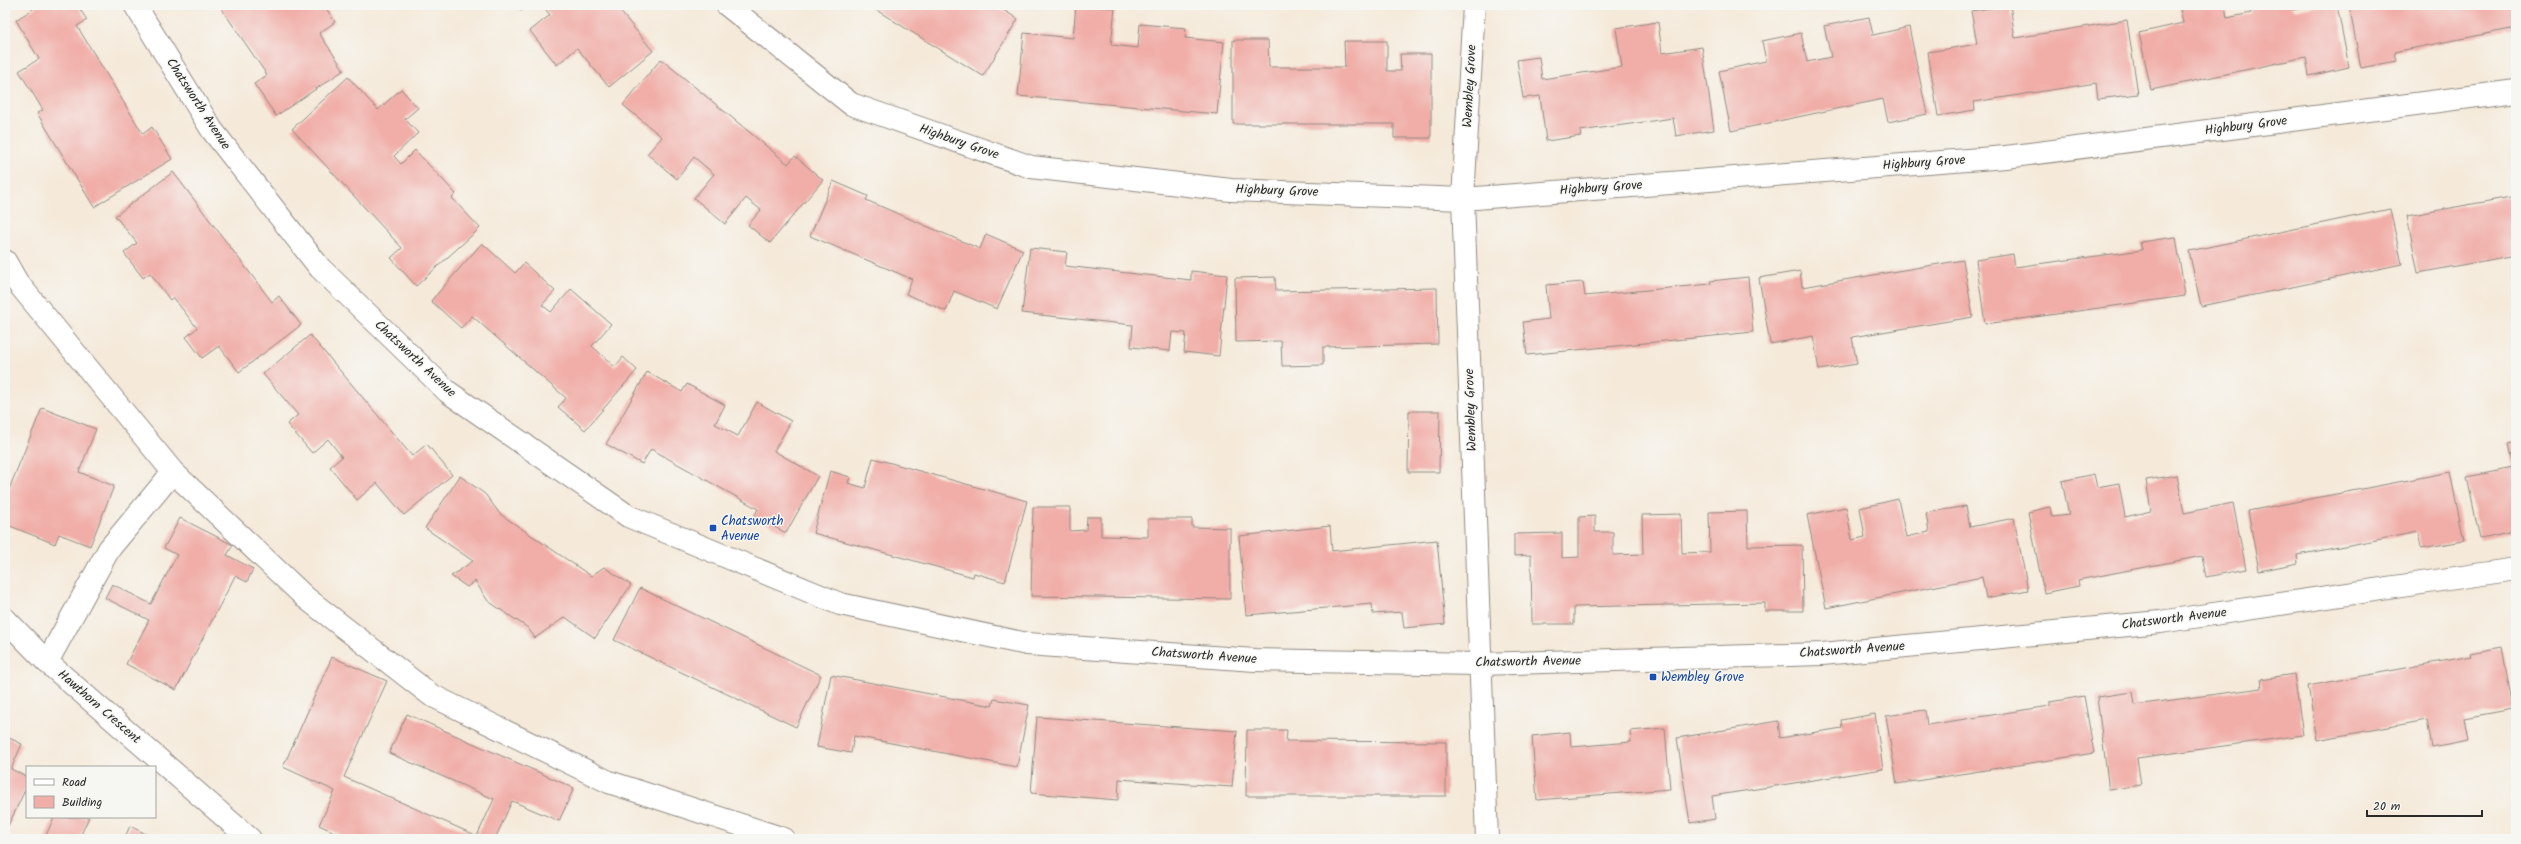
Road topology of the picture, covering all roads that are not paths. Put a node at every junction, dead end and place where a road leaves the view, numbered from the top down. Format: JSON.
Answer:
{"nodes":[{"id":1,"x":136,"y":5,"type":"edge"},
{"id":2,"x":727,"y":5,"type":"edge"},
{"id":3,"x":1474,"y":5,"type":"edge"},
{"id":4,"x":2516,"y":91,"type":"edge"},
{"id":5,"x":1464,"y":199,"type":"junction"},
{"id":6,"x":5,"y":262,"type":"edge"},
{"id":7,"x":173,"y":472,"type":"junction"},
{"id":8,"x":2516,"y":570,"type":"edge"},
{"id":9,"x":5,"y":619,"type":"edge"},
{"id":10,"x":47,"y":662,"type":"junction"},
{"id":11,"x":1479,"y":664,"type":"junction"},
{"id":12,"x":250,"y":839,"type":"edge"},
{"id":13,"x":784,"y":839,"type":"edge"},
{"id":14,"x":1487,"y":839,"type":"edge"}],
"edges":[{"from":1,"to":11,"type":"street","name":"Chatsworth Avenue"},
{"from":2,"to":5,"type":"street","name":"Highbury Grove"},
{"from":3,"to":5,"type":"street","name":"Wembley Grove"},
{"from":4,"to":5,"type":"street","name":"Highbury Grove"},
{"from":5,"to":11,"type":"street","name":"Wembley Grove"},
{"from":6,"to":7,"type":"street"},
{"from":7,"to":10,"type":"street"},
{"from":7,"to":13,"type":"street"},
{"from":8,"to":11,"type":"street","name":"Chatsworth Avenue"},
{"from":9,"to":10,"type":"street","name":"Hawthorn Crescent"},
{"from":10,"to":12,"type":"street","name":"Hawthorn Crescent"},
{"from":11,"to":14,"type":"street","name":"Wembley Grove"}]}
